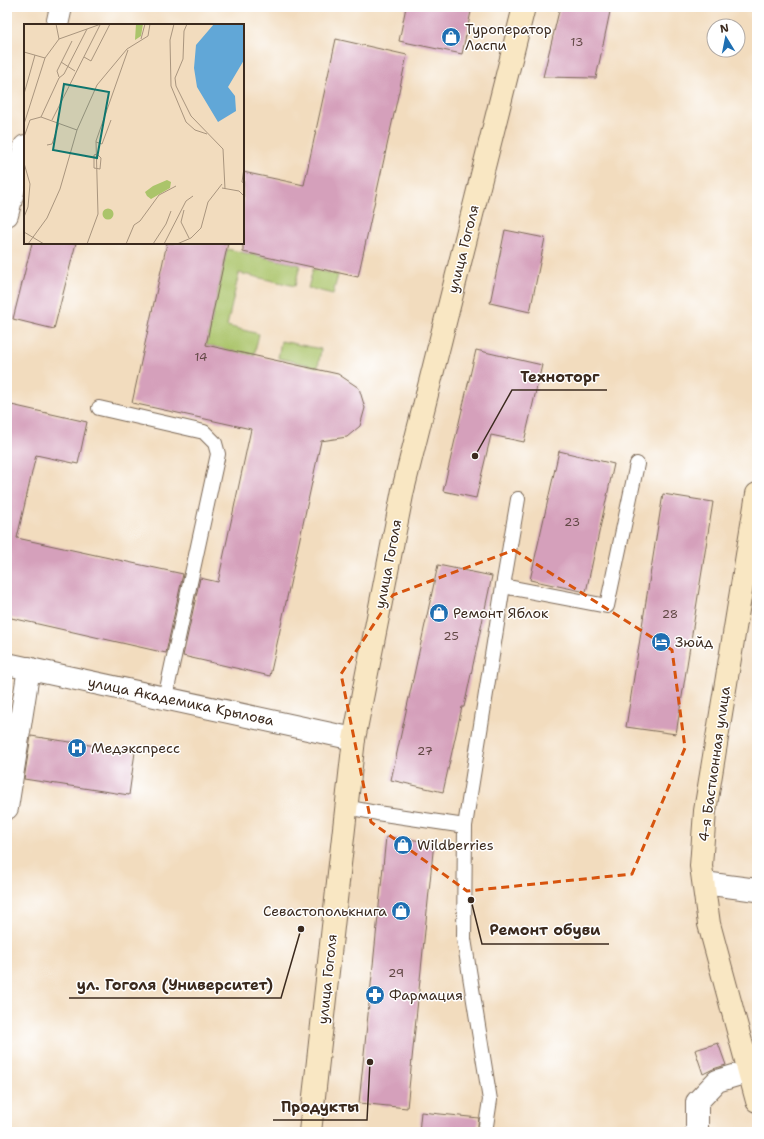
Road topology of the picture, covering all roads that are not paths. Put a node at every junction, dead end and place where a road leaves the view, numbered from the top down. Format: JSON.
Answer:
{"nodes":[{"id":1,"x":62,"y":7,"type":"edge"},
{"id":2,"x":524,"y":7,"type":"edge"},
{"id":3,"x":57,"y":24,"type":"edge"},
{"id":4,"x":24,"y":150,"type":"edge"},
{"id":5,"x":7,"y":214,"type":"edge"},
{"id":6,"x":99,"y":408,"type":"dead end"},
{"id":7,"x":637,"y":464,"type":"dead end"},
{"id":8,"x":757,"y":494,"type":"edge"},
{"id":9,"x":518,"y":499,"type":"dead end"},
{"id":10,"x":503,"y":586,"type":"junction"},
{"id":11,"x":7,"y":664,"type":"edge"},
{"id":12,"x":29,"y":668,"type":"junction"},
{"id":13,"x":165,"y":698,"type":"junction"},
{"id":14,"x":354,"y":738,"type":"junction"},
{"id":15,"x":346,"y":807,"type":"junction"},
{"id":16,"x":7,"y":808,"type":"edge"},
{"id":17,"x":465,"y":826,"type":"junction"},
{"id":18,"x":704,"y":883,"type":"junction"},
{"id":19,"x":757,"y":890,"type":"edge"},
{"id":20,"x":753,"y":1070,"type":"edge"},
{"id":21,"x":757,"y":1101,"type":"edge"},
{"id":22,"x":310,"y":1132,"type":"edge"},
{"id":23,"x":486,"y":1132,"type":"edge"},
{"id":24,"x":697,"y":1132,"type":"edge"}],
"edges":[{"from":1,"to":3,"type":"street"},
{"from":2,"to":14,"type":"main road","name":"улица Гоголя"},
{"from":4,"to":5,"type":"street"},
{"from":6,"to":13,"type":"lane"},
{"from":7,"to":10,"type":"lane"},
{"from":8,"to":18,"type":"main road","name":"4-я Бастионная улица"},
{"from":9,"to":10,"type":"lane"},
{"from":10,"to":17,"type":"lane"},
{"from":11,"to":12,"type":"street","name":"улица Академика Крылова"},
{"from":12,"to":13,"type":"street","name":"улица Академика Крылова"},
{"from":12,"to":16,"type":"street"},
{"from":13,"to":14,"type":"street","name":"улица Академика Крылова"},
{"from":14,"to":15,"type":"main road","name":"улица Гоголя"},
{"from":15,"to":17,"type":"lane"},
{"from":15,"to":22,"type":"main road","name":"улица Гоголя"},
{"from":17,"to":23,"type":"lane"},
{"from":18,"to":19,"type":"street"},
{"from":18,"to":20,"type":"main road","name":"4-я Бастионная улица"},
{"from":20,"to":21,"type":"main road","name":"4-я Бастионная улица"},
{"from":20,"to":24,"type":"street"}]}
